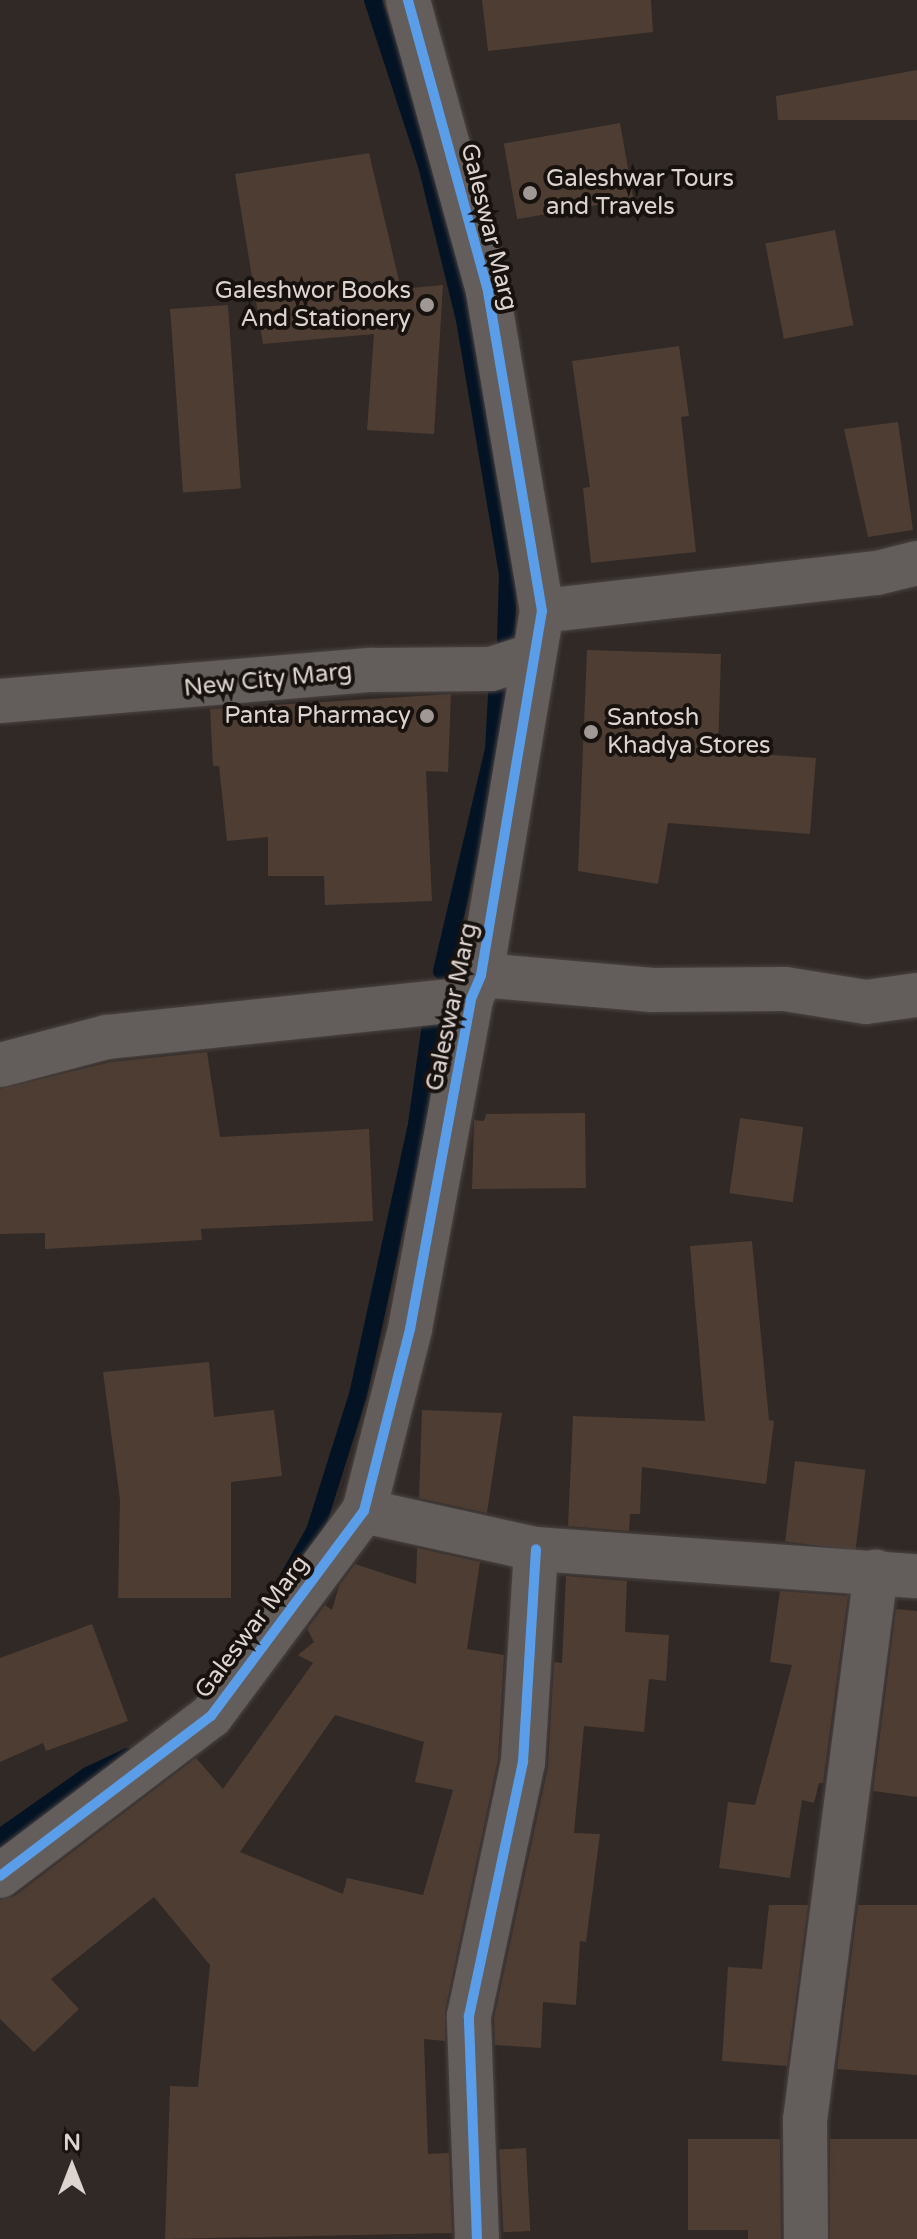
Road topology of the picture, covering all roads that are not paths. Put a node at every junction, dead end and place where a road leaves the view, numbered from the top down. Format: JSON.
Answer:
{"nodes":[{"id":1,"x":408,"y":0,"type":"edge"},
{"id":2,"x":917,"y":563,"type":"edge"},
{"id":3,"x":542,"y":611,"type":"junction"},
{"id":4,"x":534,"y":655,"type":"junction"},
{"id":5,"x":0,"y":701,"type":"edge"},
{"id":6,"x":476,"y":987,"type":"junction"},
{"id":7,"x":917,"y":995,"type":"edge"},
{"id":8,"x":0,"y":1065,"type":"edge"},
{"id":9,"x":364,"y":1511,"type":"junction"},
{"id":10,"x":536,"y":1549,"type":"junction"},
{"id":11,"x":896,"y":1574,"type":"edge"},
{"id":12,"x":0,"y":1876,"type":"edge"},
{"id":13,"x":477,"y":2239,"type":"edge"},
{"id":14,"x":806,"y":2239,"type":"edge"}],
"edges":[{"from":1,"to":3,"type":"street","name":"Galeswar Marg"},
{"from":2,"to":3,"type":"street"},
{"from":3,"to":4,"type":"street","name":"Galeswar Marg"},
{"from":4,"to":5,"type":"street","name":"New City Marg"},
{"from":4,"to":6,"type":"street","name":"Galeswar Marg"},
{"from":6,"to":7,"type":"street"},
{"from":6,"to":8,"type":"street"},
{"from":6,"to":9,"type":"street","name":"Galeswar Marg"},
{"from":9,"to":10,"type":"street"},
{"from":9,"to":12,"type":"street","name":"Galeswar Marg"},
{"from":10,"to":11,"type":"street"},
{"from":10,"to":13,"type":"street"},
{"from":11,"to":14,"type":"street"}]}
